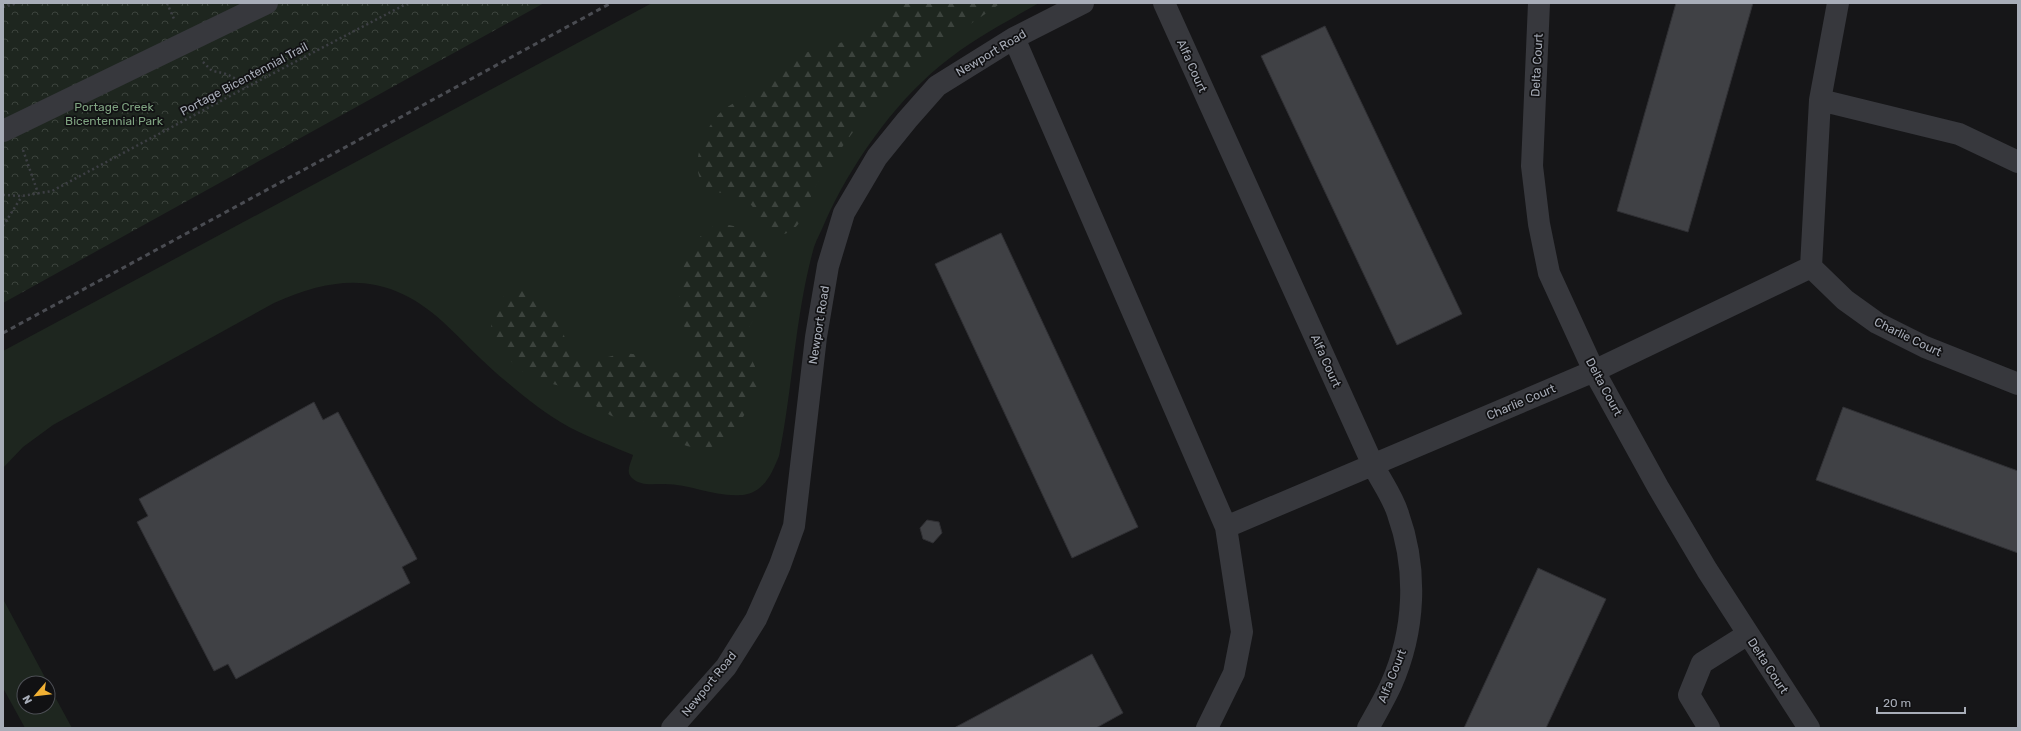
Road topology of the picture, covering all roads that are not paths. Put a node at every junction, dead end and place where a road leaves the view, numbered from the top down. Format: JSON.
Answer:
{"nodes":[{"id":1,"x":266,"y":3,"type":"edge"},
{"id":2,"x":1083,"y":3,"type":"edge"},
{"id":3,"x":1164,"y":3,"type":"edge"},
{"id":4,"x":1539,"y":3,"type":"edge"},
{"id":5,"x":1838,"y":3,"type":"edge"},
{"id":6,"x":1014,"y":38,"type":"junction"},
{"id":7,"x":1820,"y":100,"type":"junction"},
{"id":8,"x":9,"y":128,"type":"edge"},
{"id":9,"x":2018,"y":162,"type":"edge"},
{"id":10,"x":1811,"y":267,"type":"junction"},
{"id":11,"x":1594,"y":371,"type":"junction"},
{"id":12,"x":2018,"y":384,"type":"edge"},
{"id":13,"x":1373,"y":465,"type":"junction"},
{"id":14,"x":1226,"y":527,"type":"junction"},
{"id":15,"x":1748,"y":634,"type":"junction"},
{"id":16,"x":679,"y":726,"type":"edge"},
{"id":17,"x":1208,"y":728,"type":"edge"},
{"id":18,"x":1368,"y":728,"type":"edge"},
{"id":19,"x":1709,"y":728,"type":"edge"},
{"id":20,"x":1809,"y":728,"type":"edge"}],
"edges":[{"from":1,"to":8,"type":"street"},
{"from":2,"to":6,"type":"street","name":"Newport Road"},
{"from":3,"to":13,"type":"street","name":"Alfa Court"},
{"from":4,"to":11,"type":"street","name":"Delta Court"},
{"from":5,"to":7,"type":"street"},
{"from":6,"to":14,"type":"street"},
{"from":6,"to":16,"type":"street","name":"Newport Road"},
{"from":7,"to":9,"type":"street"},
{"from":7,"to":10,"type":"street"},
{"from":10,"to":11,"type":"street","name":"Charlie Court"},
{"from":10,"to":12,"type":"street","name":"Charlie Court"},
{"from":11,"to":13,"type":"street","name":"Charlie Court"},
{"from":11,"to":15,"type":"street","name":"Delta Court"},
{"from":13,"to":14,"type":"street","name":"Charlie Court"},
{"from":13,"to":18,"type":"street","name":"Alfa Court"},
{"from":14,"to":17,"type":"street"},
{"from":15,"to":19,"type":"street"},
{"from":15,"to":20,"type":"street","name":"Delta Court"}]}
